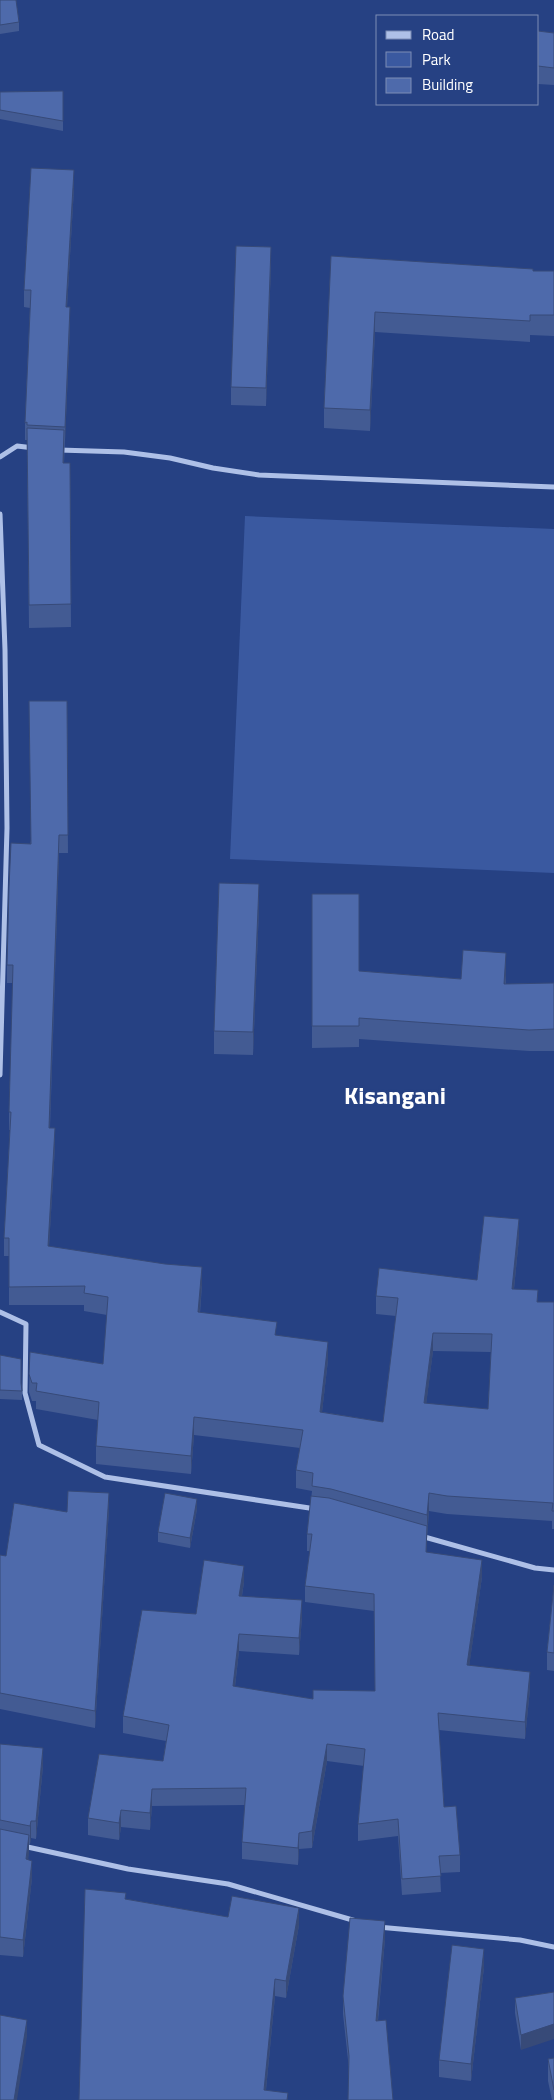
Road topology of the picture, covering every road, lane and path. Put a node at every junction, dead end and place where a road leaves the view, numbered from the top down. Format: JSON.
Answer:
{"nodes":[{"id":1,"x":43,"y":449,"type":"edge"},
{"id":2,"x":52,"y":450,"type":"edge"},
{"id":3,"x":0,"y":457,"type":"edge"},
{"id":4,"x":554,"y":487,"type":"edge"},
{"id":5,"x":0,"y":514,"type":"edge"},
{"id":6,"x":3,"y":866,"type":"edge"},
{"id":7,"x":0,"y":1075,"type":"edge"},
{"id":8,"x":0,"y":1312,"type":"edge"},
{"id":9,"x":320,"y":1510,"type":"edge"},
{"id":10,"x":414,"y":1534,"type":"edge"},
{"id":11,"x":554,"y":1570,"type":"edge"},
{"id":12,"x":18,"y":1846,"type":"edge"},
{"id":13,"x":366,"y":1924,"type":"edge"},
{"id":14,"x":375,"y":1926,"type":"edge"},
{"id":15,"x":554,"y":1947,"type":"edge"}],
"edges":[{"from":1,"to":3,"type":"street"},
{"from":2,"to":4,"type":"street"},
{"from":5,"to":6,"type":"street"},
{"from":6,"to":7,"type":"street"},
{"from":8,"to":9,"type":"street"},
{"from":10,"to":11,"type":"street"},
{"from":12,"to":13,"type":"street"},
{"from":14,"to":15,"type":"street"}]}
